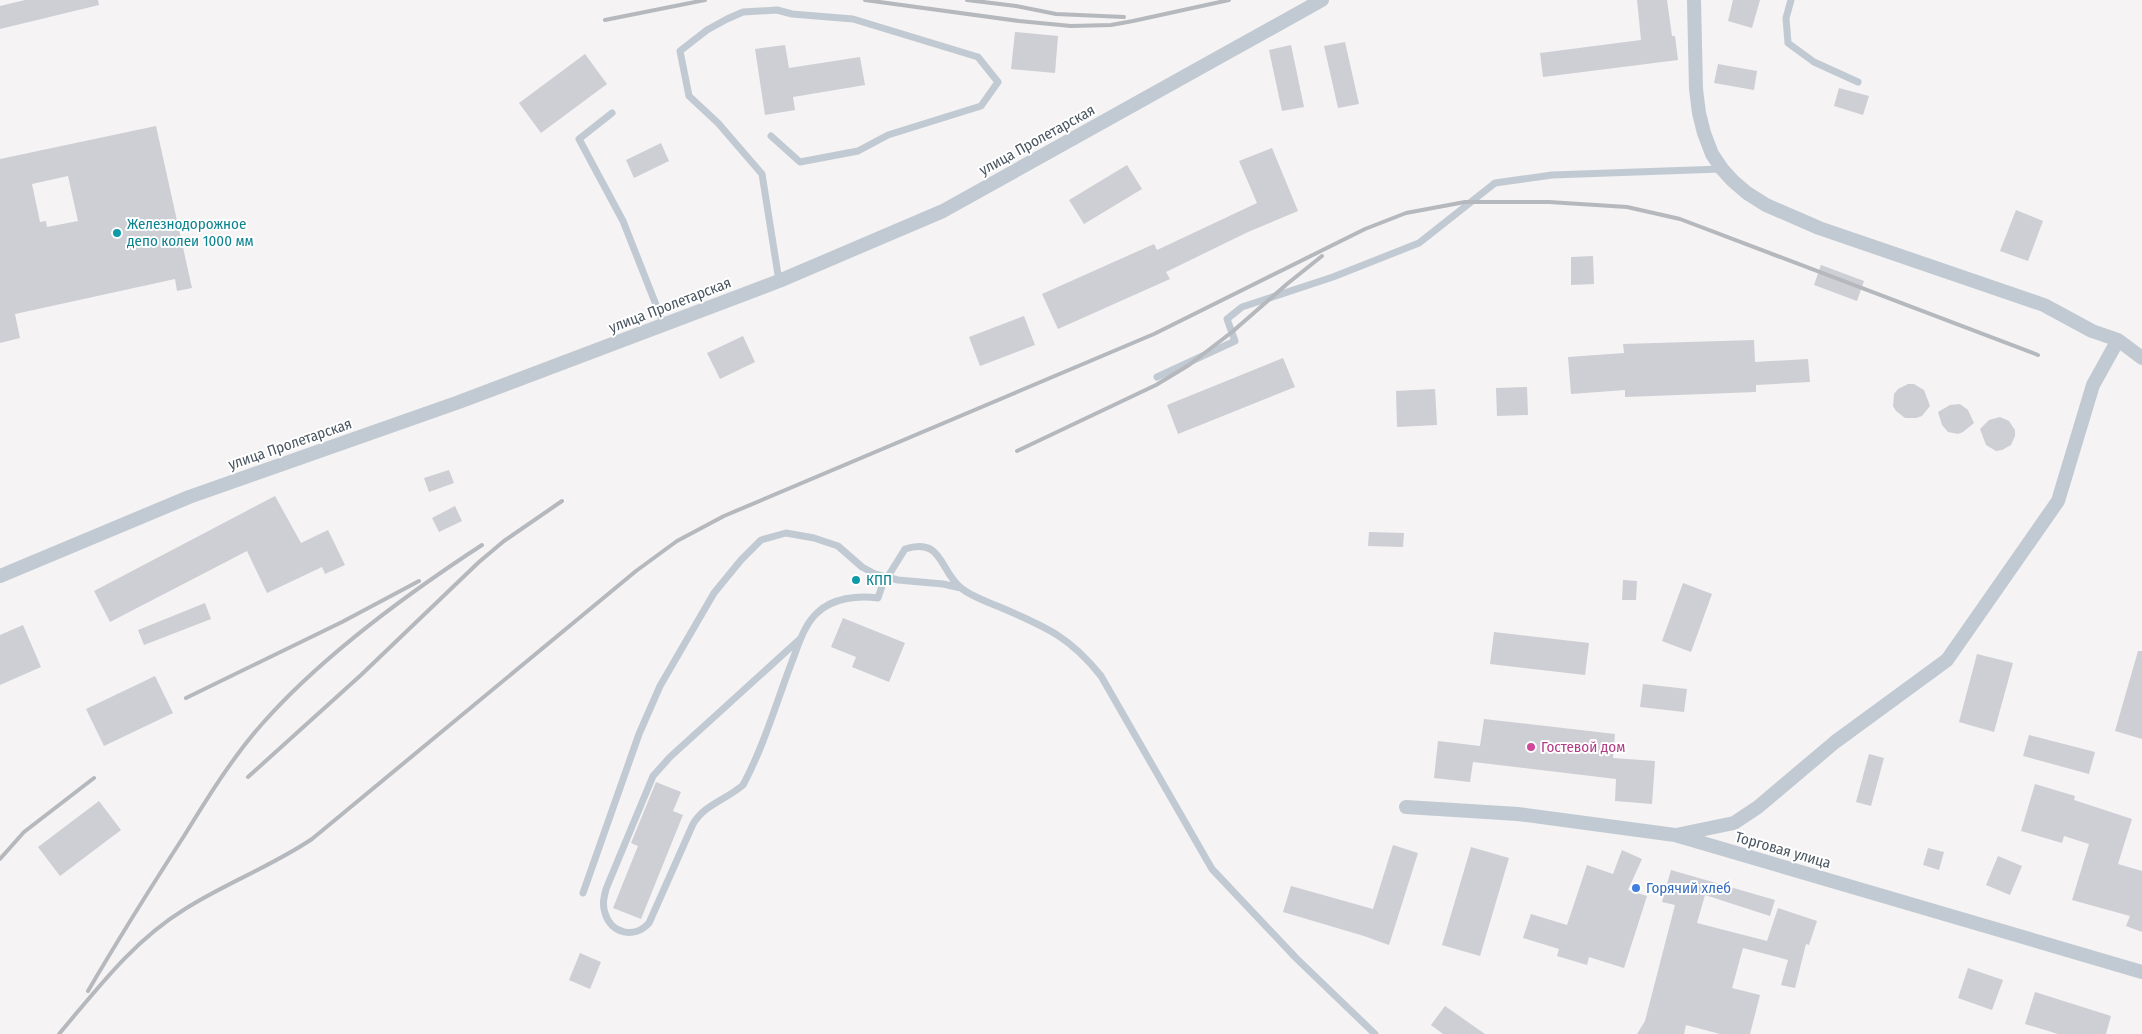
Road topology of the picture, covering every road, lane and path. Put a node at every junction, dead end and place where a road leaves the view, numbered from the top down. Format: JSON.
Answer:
{"nodes":[{"id":1,"x":1322,"y":0,"type":"edge"},
{"id":2,"x":1694,"y":0,"type":"edge"},
{"id":3,"x":1791,"y":0,"type":"edge"},
{"id":4,"x":1858,"y":82,"type":"dead end"},
{"id":5,"x":612,"y":113,"type":"dead end"},
{"id":6,"x":771,"y":136,"type":"dead end"},
{"id":7,"x":1722,"y":169,"type":"junction"},
{"id":8,"x":780,"y":281,"type":"junction"},
{"id":9,"x":664,"y":325,"type":"junction"},
{"id":10,"x":2118,"y":340,"type":"junction"},
{"id":11,"x":2142,"y":358,"type":"edge"},
{"id":12,"x":1156,"y":377,"type":"dead end"},
{"id":13,"x":0,"y":576,"type":"edge"},
{"id":14,"x":888,"y":578,"type":"junction"},
{"id":15,"x":961,"y":588,"type":"junction"},
{"id":16,"x":801,"y":638,"type":"junction"},
{"id":17,"x":1406,"y":807,"type":"dead end"},
{"id":18,"x":1675,"y":835,"type":"junction"},
{"id":19,"x":583,"y":893,"type":"dead end"},
{"id":20,"x":2142,"y":972,"type":"edge"},
{"id":21,"x":1375,"y":1034,"type":"edge"}],
"edges":[{"from":1,"to":8,"type":"street","name":"улица Пролетарская"},
{"from":2,"to":7,"type":"street"},
{"from":3,"to":4,"type":"lane"},
{"from":5,"to":9,"type":"lane"},
{"from":6,"to":8,"type":"lane"},
{"from":7,"to":10,"type":"street"},
{"from":7,"to":12,"type":"lane"},
{"from":8,"to":9,"type":"street","name":"улица Пролетарская"},
{"from":9,"to":13,"type":"street","name":"улица Пролетарская"},
{"from":10,"to":11,"type":"street"},
{"from":10,"to":18,"type":"street"},
{"from":14,"to":15,"type":"lane"},
{"from":14,"to":15,"type":"lane"},
{"from":14,"to":16,"type":"lane"},
{"from":14,"to":19,"type":"lane"},
{"from":15,"to":21,"type":"lane"},
{"from":16,"to":16,"type":"lane"},
{"from":17,"to":18,"type":"street","name":"Торговая улица"},
{"from":18,"to":20,"type":"street","name":"Торговая улица"}]}
